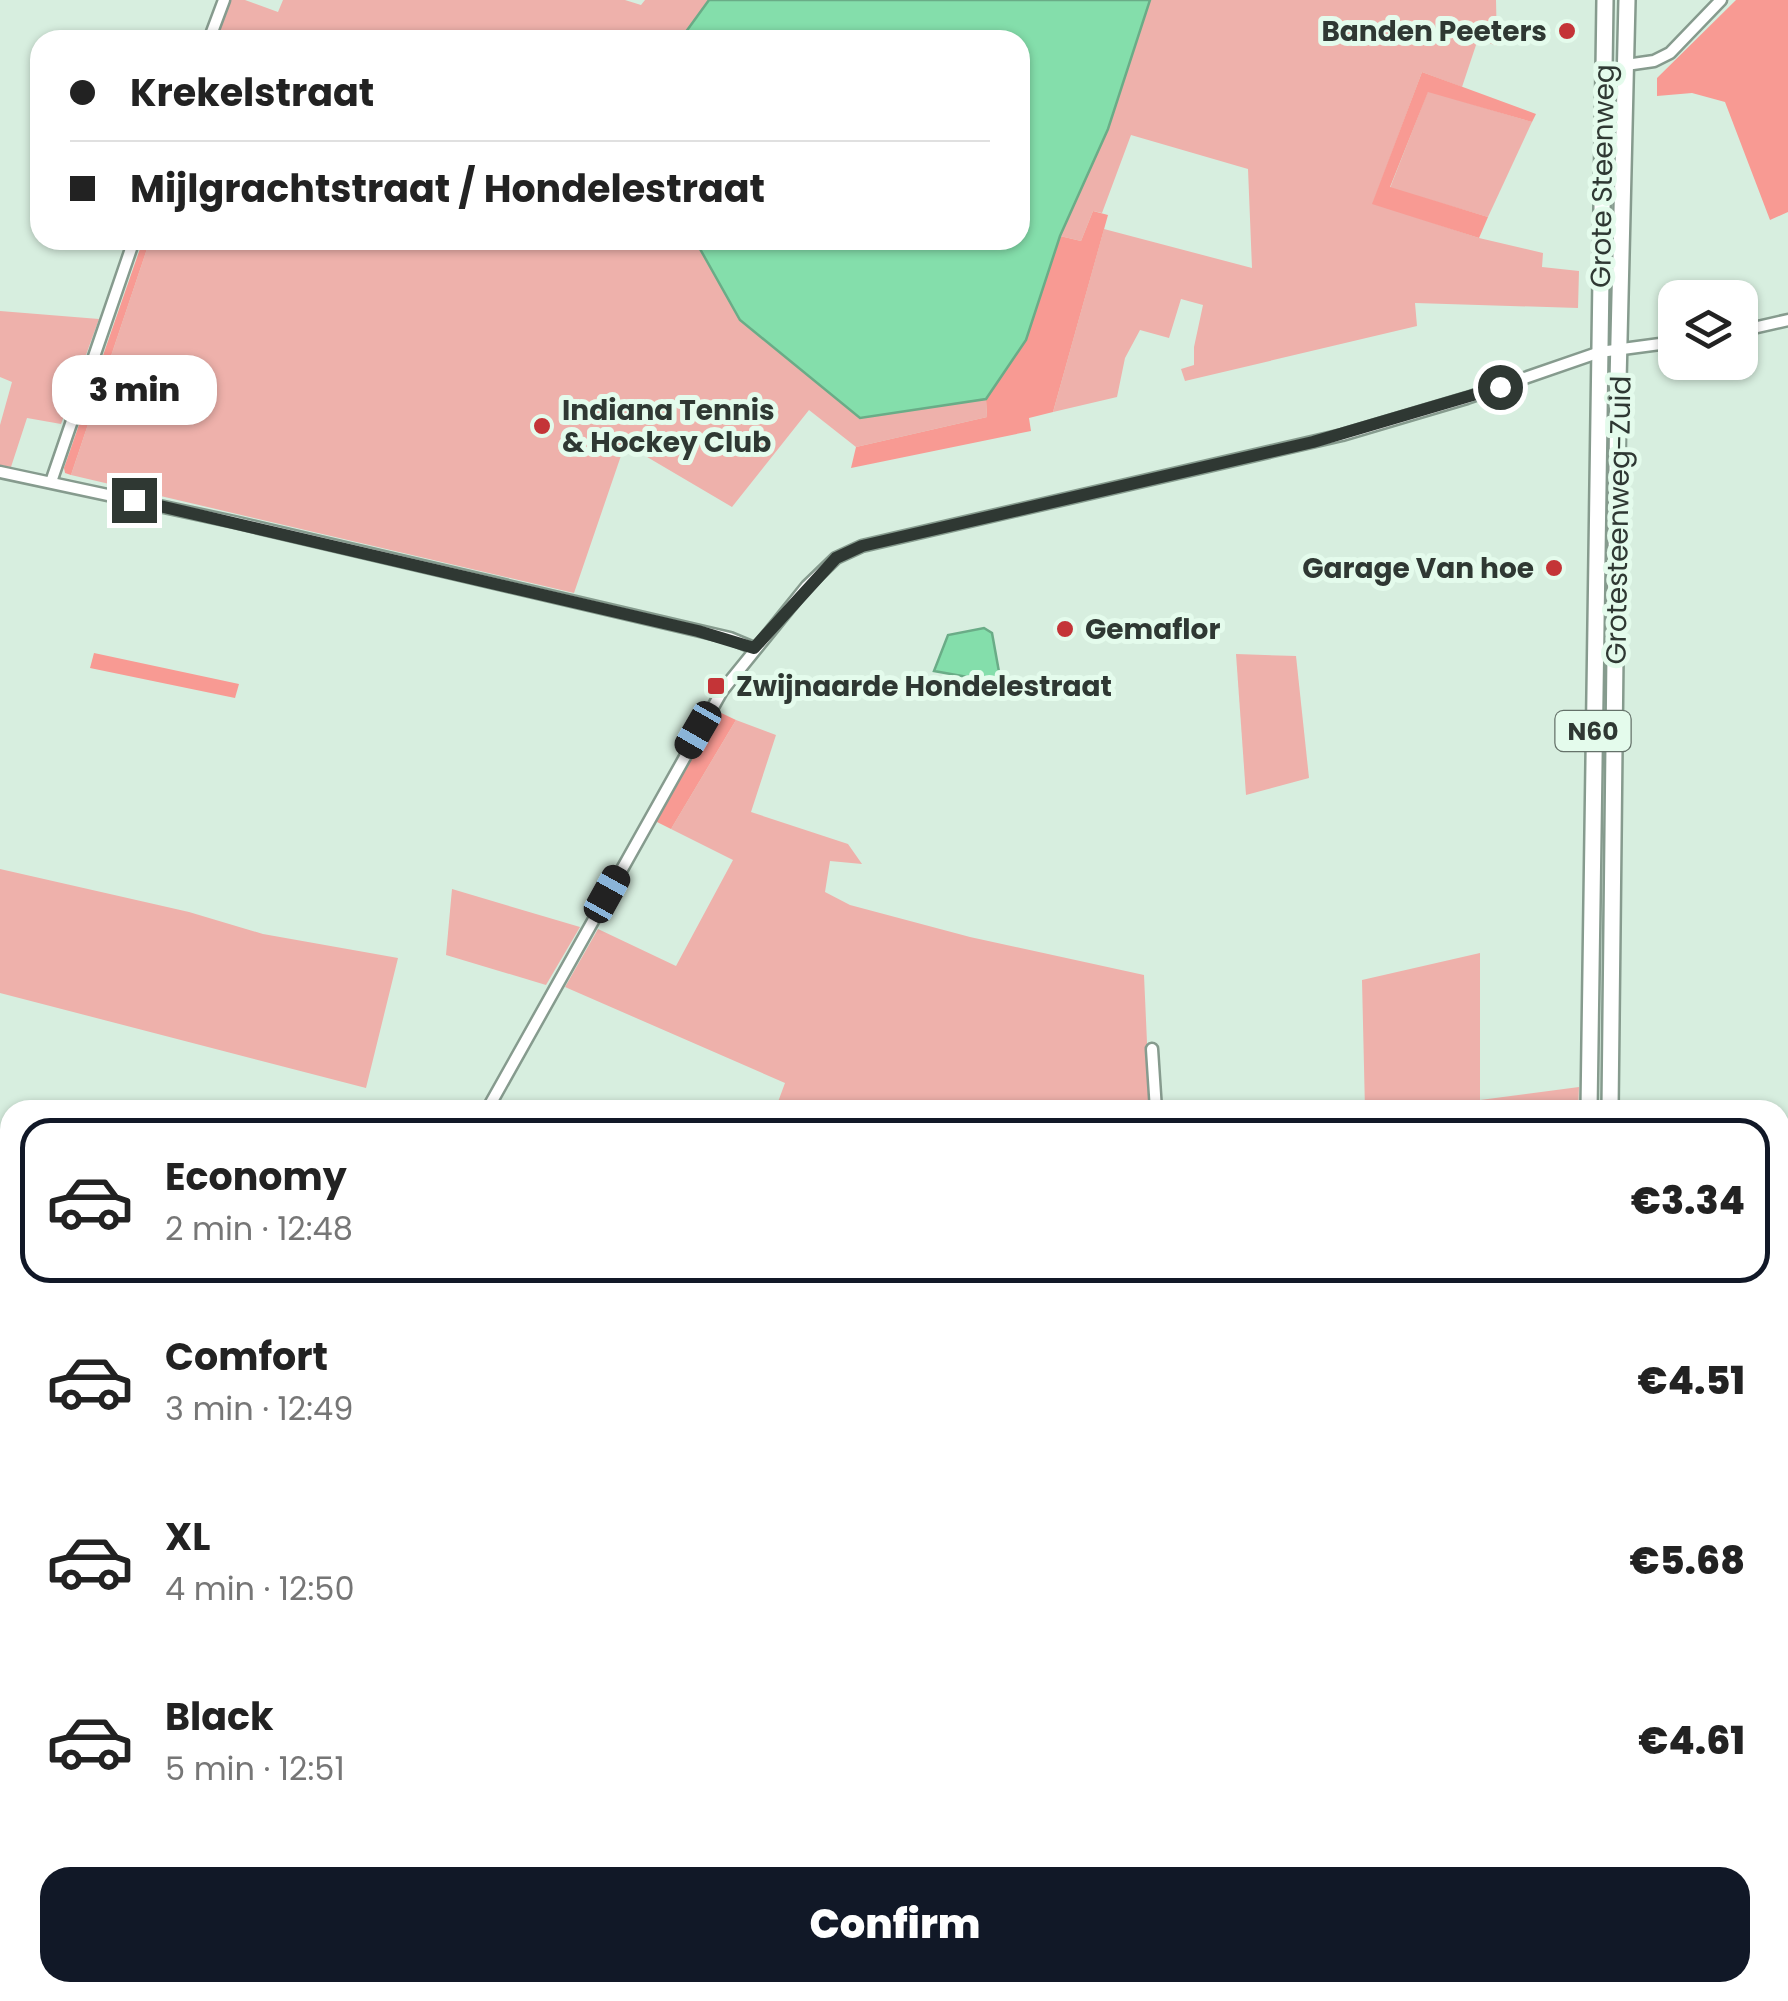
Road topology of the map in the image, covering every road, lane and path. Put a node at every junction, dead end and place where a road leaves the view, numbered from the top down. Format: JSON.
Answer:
{"nodes":[{"id":1,"x":224,"y":0,"type":"edge"},
{"id":2,"x":1605,"y":0,"type":"edge"},
{"id":3,"x":1626,"y":0,"type":"edge"},
{"id":4,"x":1720,"y":0,"type":"edge"},
{"id":5,"x":213,"y":30,"type":"edge"},
{"id":6,"x":1626,"y":65,"type":"junction"},
{"id":7,"x":131,"y":250,"type":"edge"},
{"id":8,"x":1788,"y":320,"type":"edge"},
{"id":9,"x":1758,"y":327,"type":"edge"},
{"id":10,"x":1658,"y":344,"type":"edge"},
{"id":11,"x":1620,"y":350,"type":"junction"},
{"id":12,"x":1600,"y":352,"type":"junction"},
{"id":13,"x":0,"y":472,"type":"edge"},
{"id":14,"x":50,"y":482,"type":"junction"},
{"id":15,"x":754,"y":648,"type":"junction"},
{"id":16,"x":1152,"y":1049,"type":"dead end"},
{"id":17,"x":493,"y":1100,"type":"edge"},
{"id":18,"x":1155,"y":1100,"type":"edge"},
{"id":19,"x":1589,"y":1100,"type":"edge"},
{"id":20,"x":1610,"y":1100,"type":"edge"}],
"edges":[{"from":1,"to":5,"type":"street"},
{"from":2,"to":12,"type":"highway","name":"Grote Steenweg","number":"N60"},
{"from":3,"to":6,"type":"highway","name":"Grote Steenweg","number":"N60"},
{"from":4,"to":6,"type":"street"},
{"from":6,"to":11,"type":"highway","name":"Grote Steenweg","number":"N60"},
{"from":7,"to":14,"type":"street"},
{"from":8,"to":9,"type":"street"},
{"from":10,"to":11,"type":"street"},
{"from":11,"to":12,"type":"street"},
{"from":11,"to":20,"type":"highway","name":"Grotesteenweg-Zuid","number":"N60"},
{"from":12,"to":15,"type":"street"},
{"from":12,"to":19,"type":"highway","name":"Grotesteenweg-Zuid","number":"N60"},
{"from":13,"to":14,"type":"street"},
{"from":14,"to":15,"type":"street"},
{"from":15,"to":17,"type":"street"},
{"from":16,"to":18,"type":"street"}]}
